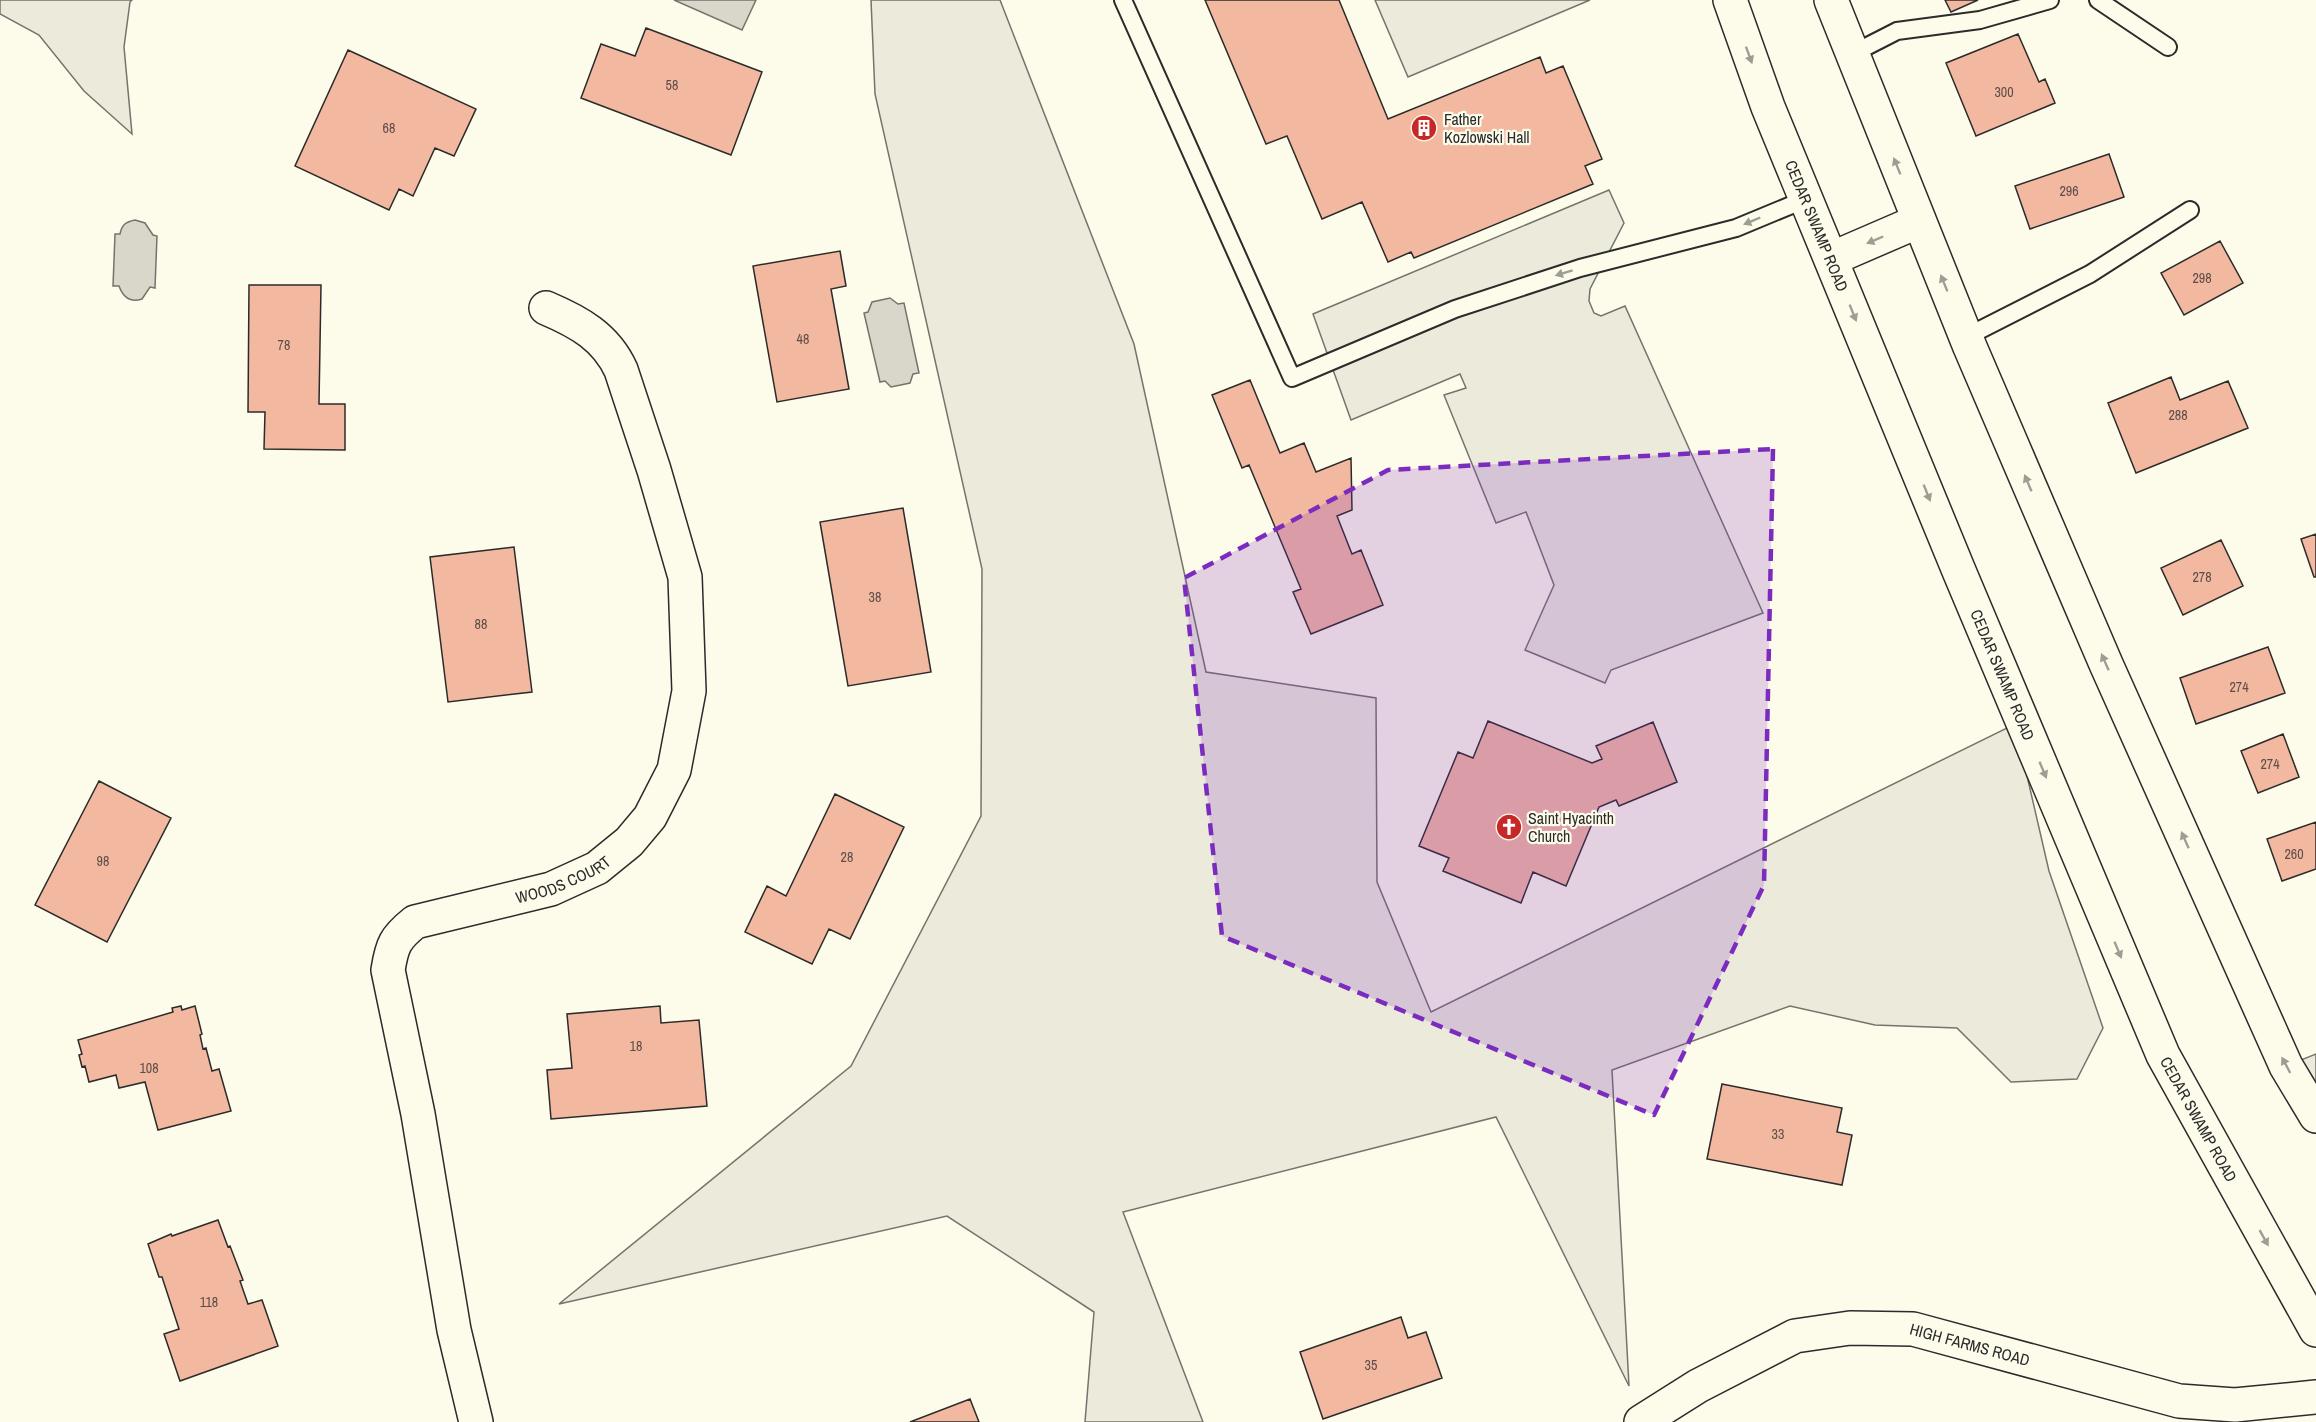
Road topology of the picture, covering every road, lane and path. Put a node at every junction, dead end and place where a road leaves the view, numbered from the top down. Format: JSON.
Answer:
{"nodes":[{"id":1,"x":1123,"y":0,"type":"edge"},
{"id":2,"x":1730,"y":0,"type":"edge"},
{"id":3,"x":1831,"y":0,"type":"edge"},
{"id":4,"x":2050,"y":0,"type":"edge"},
{"id":5,"x":2098,"y":0,"type":"edge"},
{"id":6,"x":2168,"y":47,"type":"dead end"},
{"id":7,"x":1852,"y":54,"type":"junction"},
{"id":8,"x":1806,"y":198,"type":"junction"},
{"id":9,"x":2190,"y":210,"type":"dead end"},
{"id":10,"x":1919,"y":221,"type":"junction"},
{"id":11,"x":1831,"y":259,"type":"junction"},
{"id":12,"x":546,"y":308,"type":"dead end"},
{"id":13,"x":1966,"y":337,"type":"junction"},
{"id":14,"x":2316,"y":1116,"type":"edge"},
{"id":15,"x":2316,"y":1330,"type":"edge"},
{"id":16,"x":2316,"y":1397,"type":"edge"},
{"id":17,"x":476,"y":1422,"type":"edge"},
{"id":18,"x":1641,"y":1422,"type":"edge"}],
"edges":[{"from":8,"to":1,"type":"lane","one_way":true},
{"from":2,"to":8,"type":"main road","name":"CEDAR SWAMP ROAD","one_way":true},
{"from":3,"to":7,"type":"main road"},
{"from":4,"to":7,"type":"lane"},
{"from":5,"to":6,"type":"lane"},
{"from":10,"to":7,"type":"main road","one_way":true},
{"from":8,"to":11,"type":"main road","name":"CEDAR SWAMP ROAD"},
{"from":9,"to":13,"type":"lane"},
{"from":10,"to":11,"type":"main road","one_way":true},
{"from":13,"to":10,"type":"main road","one_way":true},
{"from":11,"to":15,"type":"main road","name":"CEDAR SWAMP ROAD","one_way":true},
{"from":12,"to":17,"type":"main road","name":"WOODS COURT"},
{"from":14,"to":13,"type":"main road","one_way":true},
{"from":16,"to":18,"type":"main road","name":"HIGH FARMS ROAD"}]}
